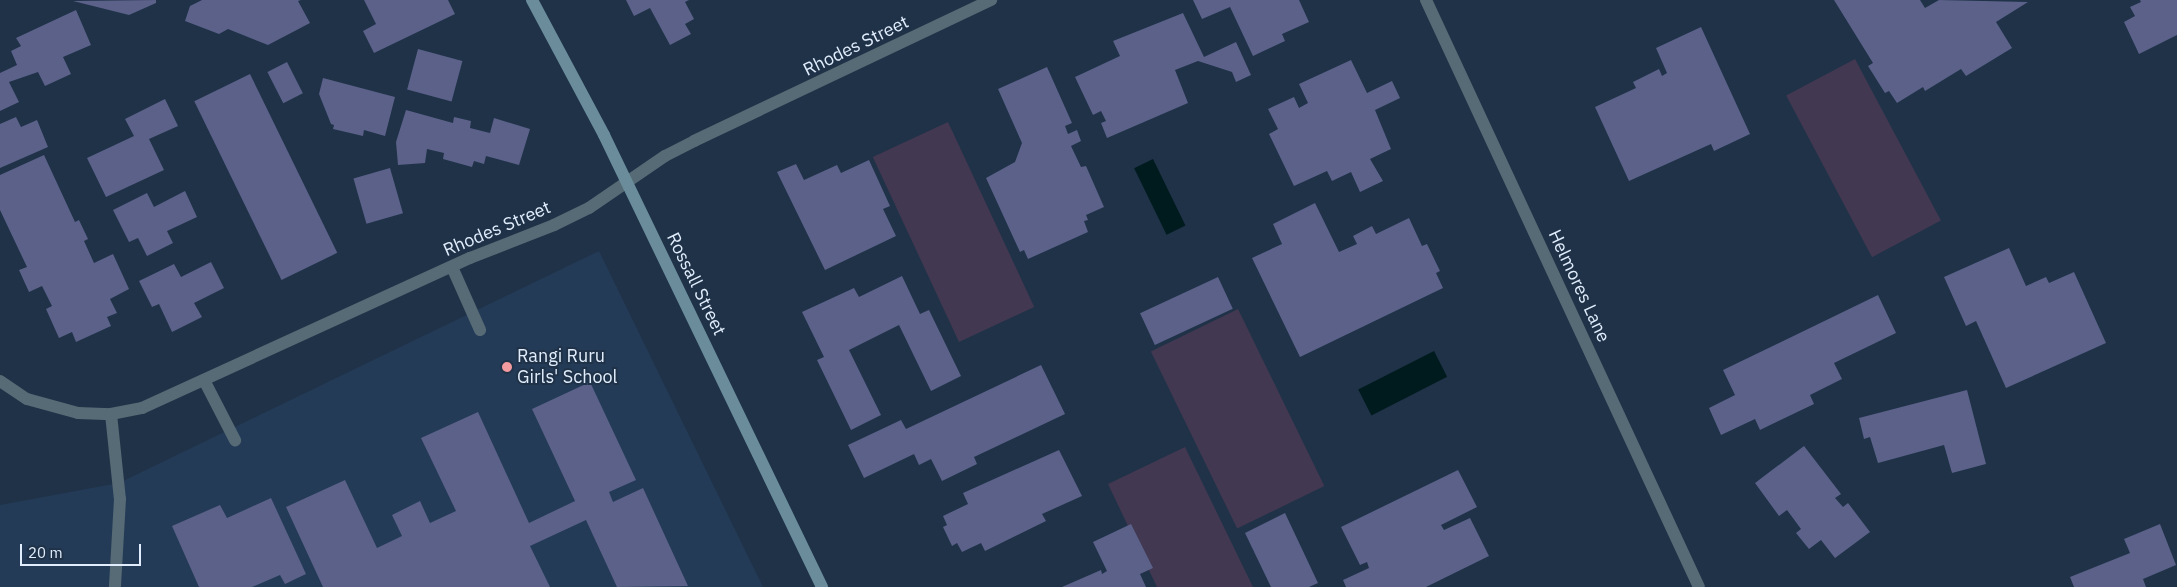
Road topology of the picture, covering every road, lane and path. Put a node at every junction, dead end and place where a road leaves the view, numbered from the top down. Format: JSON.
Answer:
{"nodes":[{"id":1,"x":532,"y":0,"type":"edge"},
{"id":2,"x":991,"y":0,"type":"edge"},
{"id":3,"x":1426,"y":0,"type":"edge"},
{"id":4,"x":628,"y":183,"type":"junction"},
{"id":5,"x":452,"y":267,"type":"junction"},
{"id":6,"x":480,"y":330,"type":"dead end"},
{"id":7,"x":204,"y":380,"type":"junction"},
{"id":8,"x":0,"y":382,"type":"edge"},
{"id":9,"x":111,"y":414,"type":"junction"},
{"id":10,"x":235,"y":440,"type":"dead end"},
{"id":11,"x":115,"y":587,"type":"edge"},
{"id":12,"x":822,"y":587,"type":"edge"},
{"id":13,"x":1700,"y":587,"type":"edge"}],
"edges":[{"from":1,"to":4,"type":"main road","name":"Rossall Street"},
{"from":2,"to":4,"type":"street","name":"Rhodes Street"},
{"from":3,"to":13,"type":"street","name":"Helmores Lane"},
{"from":4,"to":5,"type":"street","name":"Rhodes Street"},
{"from":4,"to":12,"type":"main road","name":"Rossall Street"},
{"from":5,"to":6,"type":"street"},
{"from":5,"to":7,"type":"street","name":"Rhodes Street"},
{"from":7,"to":9,"type":"street","name":"Rhodes Street"},
{"from":7,"to":10,"type":"street"},
{"from":8,"to":9,"type":"street","name":"Rhodes Street"},
{"from":9,"to":11,"type":"street"}]}
